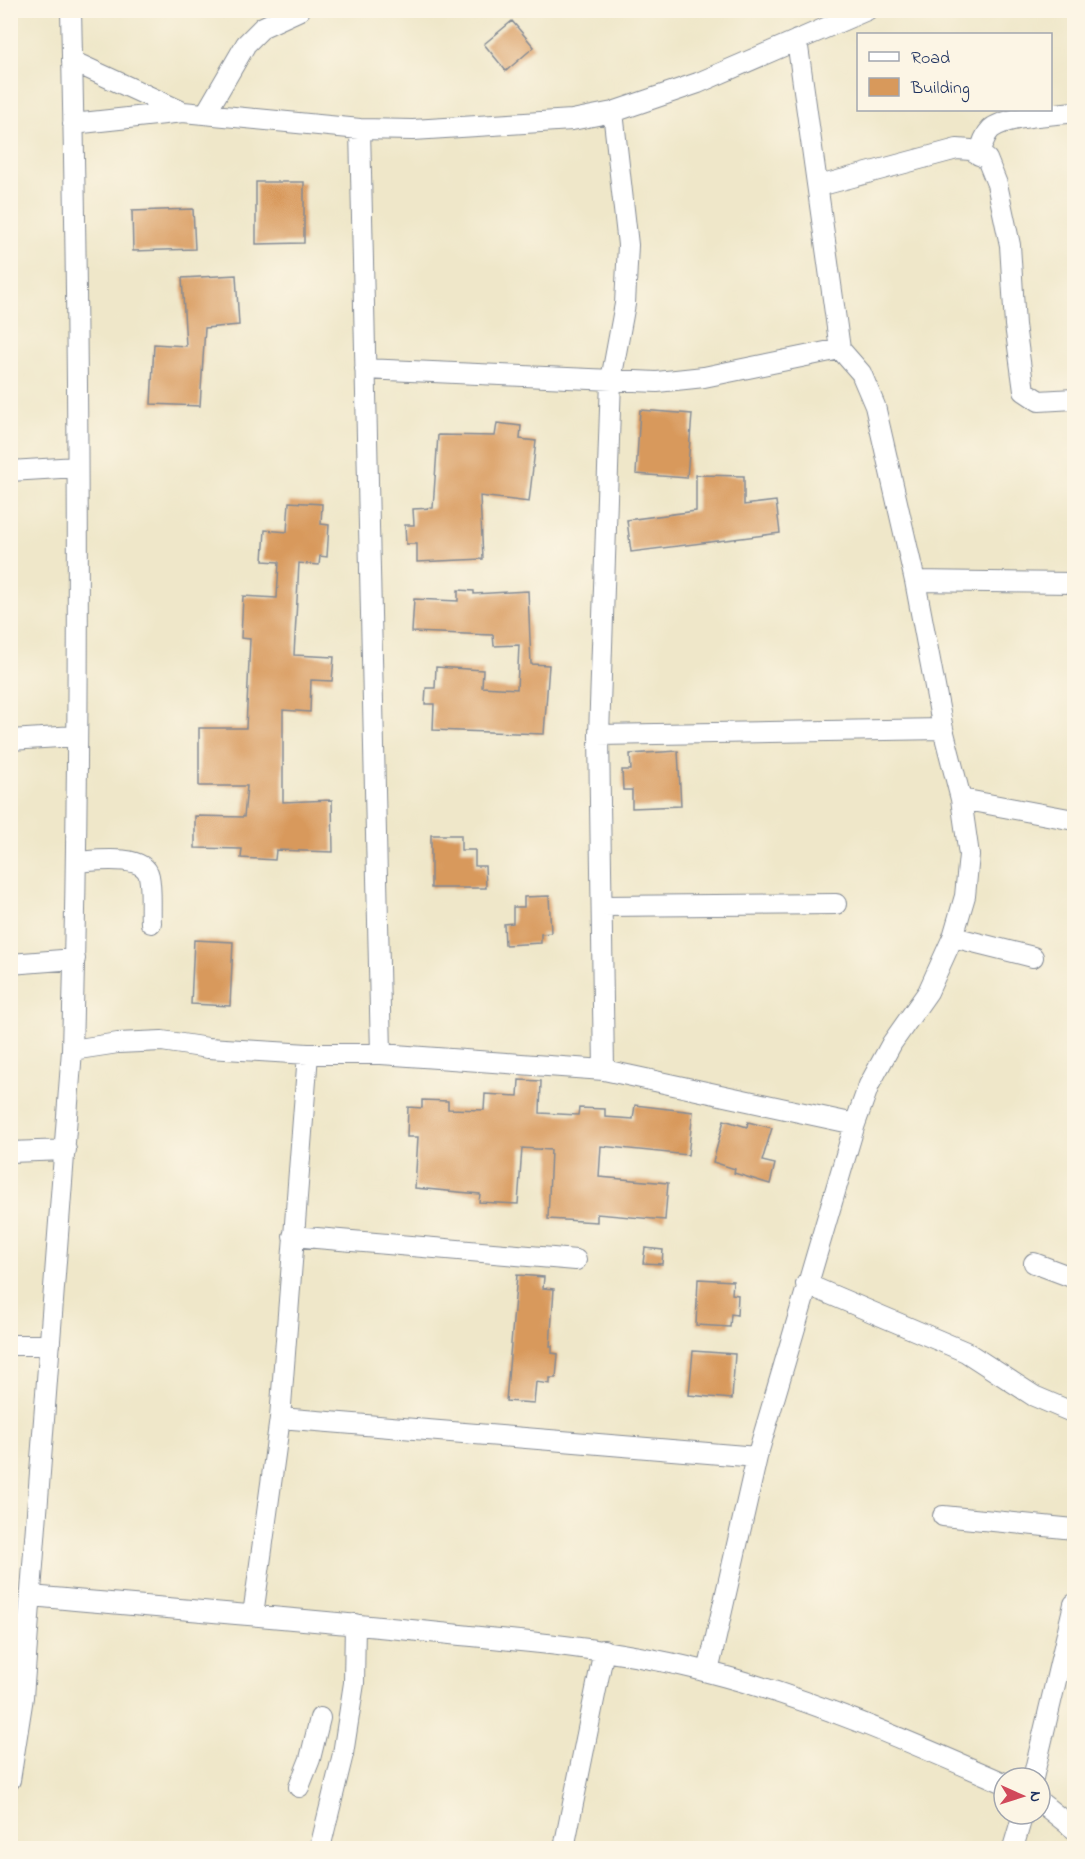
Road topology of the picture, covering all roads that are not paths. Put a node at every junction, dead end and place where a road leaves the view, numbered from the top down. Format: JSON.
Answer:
{"nodes":[{"id":1,"x":71,"y":10,"type":"edge"},
{"id":2,"x":300,"y":10,"type":"edge"},
{"id":3,"x":867,"y":10,"type":"edge"},
{"id":4,"x":797,"y":40,"type":"junction"},
{"id":5,"x":72,"y":61,"type":"junction"},
{"id":6,"x":183,"y":112,"type":"junction"},
{"id":7,"x":613,"y":112,"type":"junction"},
{"id":8,"x":1074,"y":112,"type":"edge"},
{"id":9,"x":206,"y":113,"type":"junction"},
{"id":10,"x":73,"y":124,"type":"junction"},
{"id":11,"x":360,"y":129,"type":"junction"},
{"id":12,"x":979,"y":155,"type":"junction"},
{"id":13,"x":819,"y":186,"type":"junction"},
{"id":14,"x":840,"y":349,"type":"junction"},
{"id":15,"x":365,"y":369,"type":"junction"},
{"id":16,"x":611,"y":380,"type":"junction"},
{"id":17,"x":1074,"y":399,"type":"edge"},
{"id":18,"x":76,"y":467,"type":"junction"},
{"id":19,"x":10,"y":471,"type":"edge"},
{"id":20,"x":915,"y":581,"type":"junction"},
{"id":21,"x":1074,"y":583,"type":"edge"},
{"id":22,"x":943,"y":729,"type":"junction"},
{"id":23,"x":599,"y":735,"type":"junction"},
{"id":24,"x":76,"y":736,"type":"junction"},
{"id":25,"x":10,"y":740,"type":"edge"},
{"id":26,"x":961,"y":799,"type":"junction"},
{"id":27,"x":1074,"y":820,"type":"edge"},
{"id":28,"x":76,"y":861,"type":"junction"},
{"id":29,"x":836,"y":904,"type":"dead end"},
{"id":30,"x":602,"y":906,"type":"junction"},
{"id":31,"x":151,"y":923,"type":"dead end"},
{"id":32,"x":953,"y":937,"type":"junction"},
{"id":33,"x":1033,"y":957,"type":"dead end"},
{"id":34,"x":75,"y":959,"type":"junction"},
{"id":35,"x":10,"y":964,"type":"edge"},
{"id":36,"x":72,"y":1050,"type":"junction"},
{"id":37,"x":308,"y":1053,"type":"junction"},
{"id":38,"x":381,"y":1054,"type":"junction"},
{"id":39,"x":604,"y":1070,"type":"junction"},
{"id":40,"x":855,"y":1124,"type":"junction"},
{"id":41,"x":66,"y":1150,"type":"junction"},
{"id":42,"x":10,"y":1152,"type":"edge"},
{"id":43,"x":293,"y":1236,"type":"junction"},
{"id":44,"x":576,"y":1260,"type":"dead end"},
{"id":45,"x":1034,"y":1263,"type":"dead end"},
{"id":46,"x":1074,"y":1278,"type":"edge"},
{"id":47,"x":806,"y":1284,"type":"junction"},
{"id":48,"x":10,"y":1345,"type":"edge"},
{"id":49,"x":50,"y":1345,"type":"junction"},
{"id":50,"x":1074,"y":1413,"type":"edge"},
{"id":51,"x":280,"y":1418,"type":"junction"},
{"id":52,"x":757,"y":1457,"type":"junction"},
{"id":53,"x":943,"y":1516,"type":"dead end"},
{"id":54,"x":1074,"y":1529,"type":"edge"},
{"id":55,"x":30,"y":1596,"type":"junction"},
{"id":56,"x":1074,"y":1604,"type":"edge"},
{"id":57,"x":253,"y":1615,"type":"junction"},
{"id":58,"x":355,"y":1624,"type":"junction"},
{"id":59,"x":604,"y":1650,"type":"junction"},
{"id":60,"x":708,"y":1672,"type":"junction"},
{"id":61,"x":320,"y":1718,"type":"dead end"},
{"id":62,"x":14,"y":1725,"type":"edge"},
{"id":63,"x":310,"y":1759,"type":"junction"},
{"id":64,"x":340,"y":1764,"type":"junction"},
{"id":65,"x":1036,"y":1766,"type":"edge"},
{"id":66,"x":992,"y":1778,"type":"edge"},
{"id":67,"x":10,"y":1780,"type":"edge"},
{"id":68,"x":299,"y":1787,"type":"dead end"},
{"id":69,"x":1052,"y":1812,"type":"edge"},
{"id":70,"x":1019,"y":1826,"type":"edge"},
{"id":71,"x":1074,"y":1829,"type":"edge"},
{"id":72,"x":320,"y":1848,"type":"edge"},
{"id":73,"x":564,"y":1848,"type":"edge"},
{"id":74,"x":1013,"y":1848,"type":"edge"}],
"edges":[{"from":1,"to":5,"type":"street"},
{"from":2,"to":9,"type":"street"},
{"from":3,"to":4,"type":"street"},
{"from":4,"to":7,"type":"street"},
{"from":4,"to":13,"type":"street"},
{"from":5,"to":6,"type":"street"},
{"from":5,"to":10,"type":"street"},
{"from":6,"to":9,"type":"street"},
{"from":6,"to":10,"type":"street"},
{"from":7,"to":11,"type":"street"},
{"from":7,"to":16,"type":"street"},
{"from":8,"to":12,"type":"street"},
{"from":9,"to":11,"type":"street"},
{"from":10,"to":18,"type":"street"},
{"from":11,"to":15,"type":"street"},
{"from":12,"to":13,"type":"street"},
{"from":12,"to":17,"type":"street"},
{"from":13,"to":14,"type":"street"},
{"from":14,"to":16,"type":"street"},
{"from":14,"to":20,"type":"street"},
{"from":15,"to":16,"type":"street"},
{"from":15,"to":38,"type":"street"},
{"from":16,"to":23,"type":"street"},
{"from":18,"to":19,"type":"street"},
{"from":18,"to":24,"type":"street"},
{"from":20,"to":21,"type":"street"},
{"from":20,"to":22,"type":"street"},
{"from":22,"to":23,"type":"street"},
{"from":22,"to":26,"type":"street"},
{"from":23,"to":30,"type":"street"},
{"from":24,"to":25,"type":"street"},
{"from":24,"to":28,"type":"street"},
{"from":26,"to":27,"type":"street"},
{"from":26,"to":32,"type":"street"},
{"from":28,"to":31,"type":"street"},
{"from":28,"to":34,"type":"street"},
{"from":29,"to":30,"type":"street"},
{"from":30,"to":39,"type":"street"},
{"from":32,"to":33,"type":"street"},
{"from":32,"to":40,"type":"street"},
{"from":34,"to":35,"type":"street"},
{"from":34,"to":36,"type":"street"},
{"from":36,"to":37,"type":"street"},
{"from":36,"to":41,"type":"street"},
{"from":37,"to":38,"type":"street"},
{"from":37,"to":43,"type":"street"},
{"from":38,"to":39,"type":"street"},
{"from":39,"to":40,"type":"street"},
{"from":40,"to":47,"type":"street"},
{"from":41,"to":42,"type":"street"},
{"from":41,"to":49,"type":"street"},
{"from":43,"to":44,"type":"street"},
{"from":43,"to":51,"type":"street"},
{"from":45,"to":46,"type":"street"},
{"from":47,"to":50,"type":"street"},
{"from":47,"to":52,"type":"street"},
{"from":48,"to":49,"type":"street"},
{"from":49,"to":55,"type":"street"},
{"from":51,"to":52,"type":"street"},
{"from":51,"to":57,"type":"street"},
{"from":52,"to":60,"type":"street"},
{"from":53,"to":54,"type":"street"},
{"from":55,"to":57,"type":"street"},
{"from":55,"to":62,"type":"street"},
{"from":56,"to":65,"type":"street"},
{"from":57,"to":58,"type":"street"},
{"from":58,"to":59,"type":"street"},
{"from":58,"to":64,"type":"street"},
{"from":59,"to":60,"type":"street"},
{"from":59,"to":73,"type":"street"},
{"from":60,"to":66,"type":"street"},
{"from":61,"to":63,"type":"street"},
{"from":62,"to":67,"type":"street"},
{"from":63,"to":64,"type":"street"},
{"from":63,"to":68,"type":"street"},
{"from":64,"to":72,"type":"street"},
{"from":69,"to":71,"type":"street"},
{"from":70,"to":74,"type":"street"}]}
